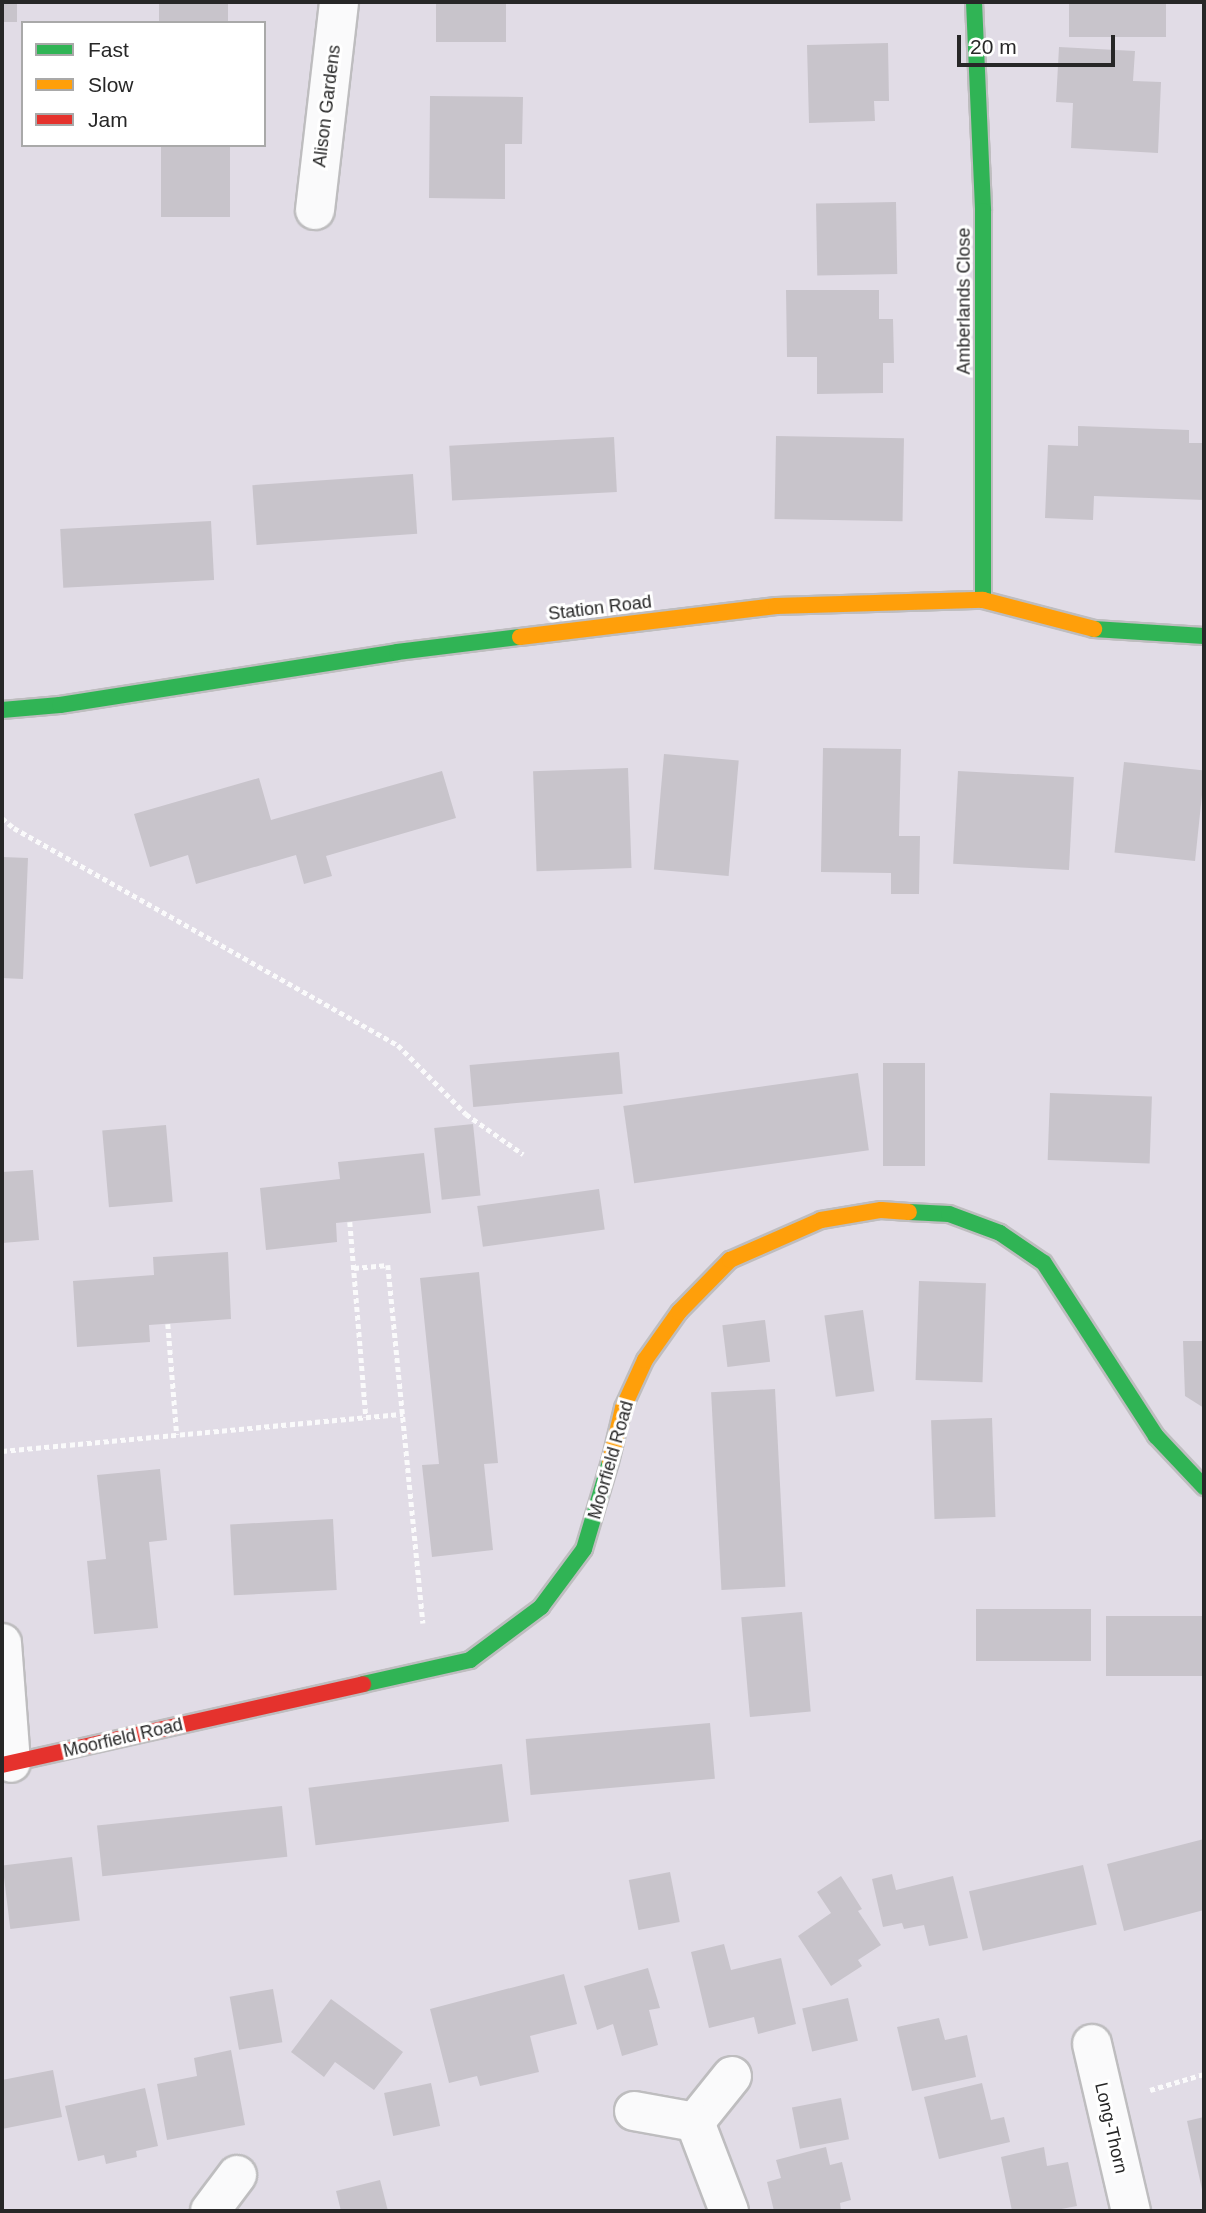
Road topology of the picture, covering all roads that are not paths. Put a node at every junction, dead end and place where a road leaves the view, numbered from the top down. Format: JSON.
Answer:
{"nodes":[{"id":1,"x":339,"y":2,"type":"edge"},
{"id":2,"x":974,"y":2,"type":"edge"},
{"id":3,"x":315,"y":209,"type":"dead end"},
{"id":4,"x":983,"y":600,"type":"junction"},
{"id":5,"x":1204,"y":636,"type":"edge"},
{"id":6,"x":2,"y":709,"type":"edge"},
{"id":7,"x":1204,"y":1487,"type":"edge"},
{"id":8,"x":2,"y":1643,"type":"edge"},
{"id":9,"x":6,"y":1764,"type":"edge"},
{"id":10,"x":1092,"y":2044,"type":"dead end"},
{"id":11,"x":733,"y":2076,"type":"dead end"},
{"id":12,"x":634,"y":2111,"type":"dead end"},
{"id":13,"x":695,"y":2122,"type":"junction"},
{"id":14,"x":237,"y":2175,"type":"dead end"},
{"id":15,"x":210,"y":2211,"type":"edge"},
{"id":16,"x":729,"y":2211,"type":"edge"},
{"id":17,"x":1131,"y":2211,"type":"edge"}],
"edges":[{"from":1,"to":3,"type":"street","name":"Alison Gardens"},
{"from":2,"to":4,"type":"street","name":"Amberlands Close"},
{"from":4,"to":5,"type":"street","name":"Station Road"},
{"from":4,"to":6,"type":"street","name":"Station Road"},
{"from":7,"to":9,"type":"street","name":"Moorfield Road"},
{"from":8,"to":9,"type":"street","name":"Moorfield Road"},
{"from":10,"to":17,"type":"street","name":"Long-Thorn"},
{"from":11,"to":13,"type":"street"},
{"from":12,"to":13,"type":"street"},
{"from":13,"to":16,"type":"street"},
{"from":14,"to":15,"type":"street"}]}
